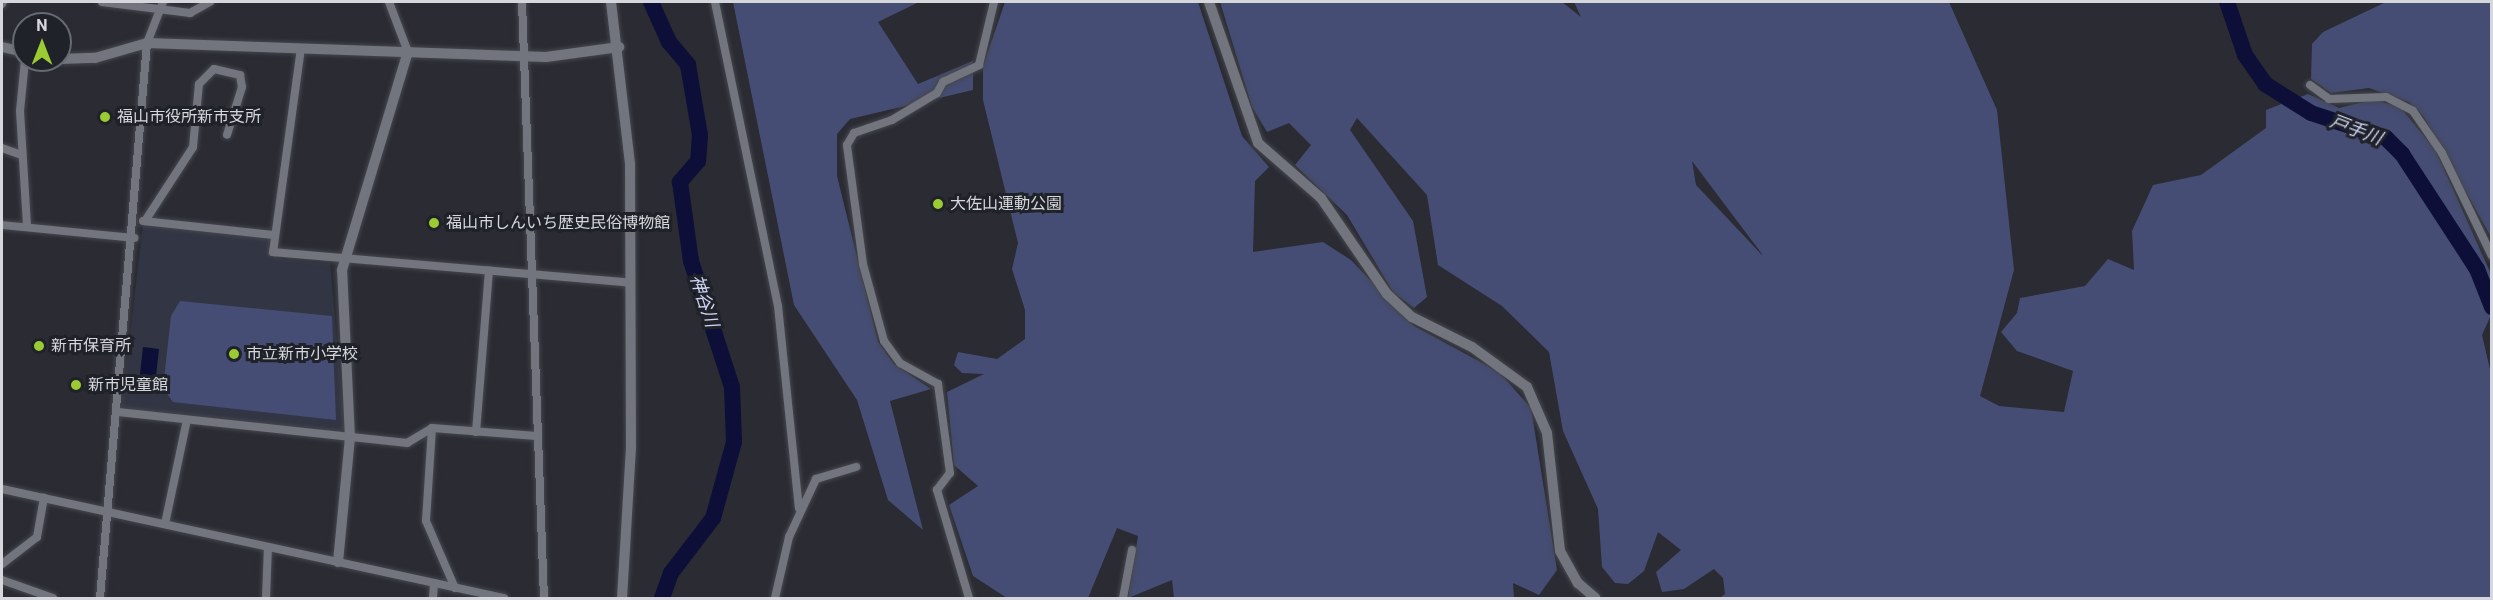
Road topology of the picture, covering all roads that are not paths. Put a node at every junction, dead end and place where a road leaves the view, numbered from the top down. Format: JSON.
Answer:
{"nodes":[{"id":1,"x":102,"y":2,"type":"edge"},
{"id":2,"x":163,"y":2,"type":"edge"},
{"id":3,"x":210,"y":2,"type":"edge"},
{"id":4,"x":389,"y":2,"type":"edge"},
{"id":5,"x":522,"y":2,"type":"edge"},
{"id":6,"x":611,"y":2,"type":"edge"},
{"id":7,"x":715,"y":2,"type":"edge"},
{"id":8,"x":994,"y":2,"type":"edge"},
{"id":9,"x":1209,"y":2,"type":"edge"},
{"id":10,"x":160,"y":11,"type":"junction"},
{"id":11,"x":147,"y":43,"type":"junction"},
{"id":12,"x":619,"y":47,"type":"junction"},
{"id":13,"x":301,"y":48,"type":"junction"},
{"id":14,"x":408,"y":52,"type":"junction"},
{"id":15,"x":526,"y":57,"type":"junction"},
{"id":16,"x":72,"y":59,"type":"edge"},
{"id":17,"x":24,"y":72,"type":"edge"},
{"id":18,"x":2310,"y":85,"type":"dead end"},
{"id":19,"x":227,"y":135,"type":"dead end"},
{"id":20,"x":2,"y":148,"type":"edge"},
{"id":21,"x":21,"y":155,"type":"junction"},
{"id":22,"x":135,"y":220,"type":"junction"},
{"id":23,"x":145,"y":221,"type":"junction"},
{"id":24,"x":2,"y":225,"type":"edge"},
{"id":25,"x":27,"y":227,"type":"junction"},
{"id":26,"x":273,"y":235,"type":"junction"},
{"id":27,"x":134,"y":238,"type":"junction"},
{"id":28,"x":2492,"y":256,"type":"edge"},
{"id":29,"x":344,"y":260,"type":"junction"},
{"id":30,"x":489,"y":271,"type":"junction"},
{"id":31,"x":533,"y":275,"type":"junction"},
{"id":32,"x":631,"y":283,"type":"junction"},
{"id":33,"x":118,"y":412,"type":"junction"},
{"id":34,"x":187,"y":420,"type":"junction"},
{"id":35,"x":432,"y":428,"type":"junction"},
{"id":36,"x":476,"y":432,"type":"junction"},
{"id":37,"x":537,"y":436,"type":"junction"},
{"id":38,"x":350,"y":438,"type":"junction"},
{"id":39,"x":856,"y":467,"type":"dead end"},
{"id":40,"x":2,"y":489,"type":"edge"},
{"id":41,"x":44,"y":498,"type":"junction"},
{"id":42,"x":799,"y":508,"type":"junction"},
{"id":43,"x":106,"y":511,"type":"junction"},
{"id":44,"x":165,"y":524,"type":"junction"},
{"id":45,"x":268,"y":547,"type":"junction"},
{"id":46,"x":1132,"y":550,"type":"dead end"},
{"id":47,"x":338,"y":562,"type":"junction"},
{"id":48,"x":2,"y":564,"type":"edge"},
{"id":49,"x":2,"y":580,"type":"edge"},
{"id":50,"x":434,"y":583,"type":"junction"},
{"id":51,"x":455,"y":588,"type":"junction"},
{"id":52,"x":53,"y":598,"type":"edge"},
{"id":53,"x":100,"y":598,"type":"edge"},
{"id":54,"x":266,"y":598,"type":"edge"},
{"id":55,"x":433,"y":598,"type":"edge"},
{"id":56,"x":504,"y":598,"type":"edge"},
{"id":57,"x":544,"y":598,"type":"edge"},
{"id":58,"x":622,"y":598,"type":"edge"},
{"id":59,"x":775,"y":598,"type":"edge"},
{"id":60,"x":969,"y":598,"type":"edge"},
{"id":61,"x":1123,"y":598,"type":"edge"},
{"id":62,"x":1595,"y":598,"type":"edge"}],
"edges":[{"from":1,"to":10,"type":"street"},
{"from":2,"to":10,"type":"street"},
{"from":3,"to":10,"type":"street"},
{"from":4,"to":14,"type":"street"},
{"from":5,"to":15,"type":"street"},
{"from":6,"to":12,"type":"street"},
{"from":7,"to":42,"type":"street"},
{"from":8,"to":60,"type":"street"},
{"from":9,"to":62,"type":"street"},
{"from":10,"to":11,"type":"street"},
{"from":11,"to":13,"type":"street"},
{"from":11,"to":16,"type":"street"},
{"from":11,"to":22,"type":"street"},
{"from":12,"to":15,"type":"street"},
{"from":12,"to":32,"type":"street"},
{"from":13,"to":14,"type":"street"},
{"from":13,"to":26,"type":"street"},
{"from":14,"to":15,"type":"street"},
{"from":14,"to":29,"type":"street"},
{"from":15,"to":31,"type":"street"},
{"from":17,"to":21,"type":"street"},
{"from":18,"to":28,"type":"street"},
{"from":19,"to":23,"type":"street"},
{"from":20,"to":21,"type":"street"},
{"from":21,"to":25,"type":"street"},
{"from":22,"to":23,"type":"street"},
{"from":22,"to":27,"type":"street"},
{"from":23,"to":26,"type":"street"},
{"from":24,"to":25,"type":"street"},
{"from":25,"to":27,"type":"street"},
{"from":26,"to":29,"type":"street"},
{"from":27,"to":33,"type":"street"},
{"from":29,"to":30,"type":"street"},
{"from":29,"to":38,"type":"street"},
{"from":30,"to":31,"type":"street"},
{"from":30,"to":36,"type":"street"},
{"from":31,"to":32,"type":"street"},
{"from":31,"to":37,"type":"street"},
{"from":32,"to":58,"type":"street"},
{"from":33,"to":34,"type":"street"},
{"from":33,"to":43,"type":"street"},
{"from":34,"to":38,"type":"street"},
{"from":34,"to":44,"type":"street"},
{"from":35,"to":36,"type":"street"},
{"from":35,"to":38,"type":"street"},
{"from":35,"to":51,"type":"street"},
{"from":36,"to":37,"type":"street"},
{"from":37,"to":57,"type":"street"},
{"from":38,"to":47,"type":"street"},
{"from":39,"to":42,"type":"street"},
{"from":40,"to":41,"type":"street"},
{"from":41,"to":43,"type":"street"},
{"from":41,"to":48,"type":"street"},
{"from":42,"to":59,"type":"street"},
{"from":43,"to":44,"type":"street"},
{"from":43,"to":53,"type":"street"},
{"from":44,"to":45,"type":"street"},
{"from":45,"to":47,"type":"street"},
{"from":45,"to":54,"type":"street"},
{"from":46,"to":61,"type":"street"},
{"from":47,"to":50,"type":"street"},
{"from":49,"to":52,"type":"street"},
{"from":50,"to":51,"type":"street"},
{"from":50,"to":55,"type":"street"},
{"from":51,"to":56,"type":"street"}]}
